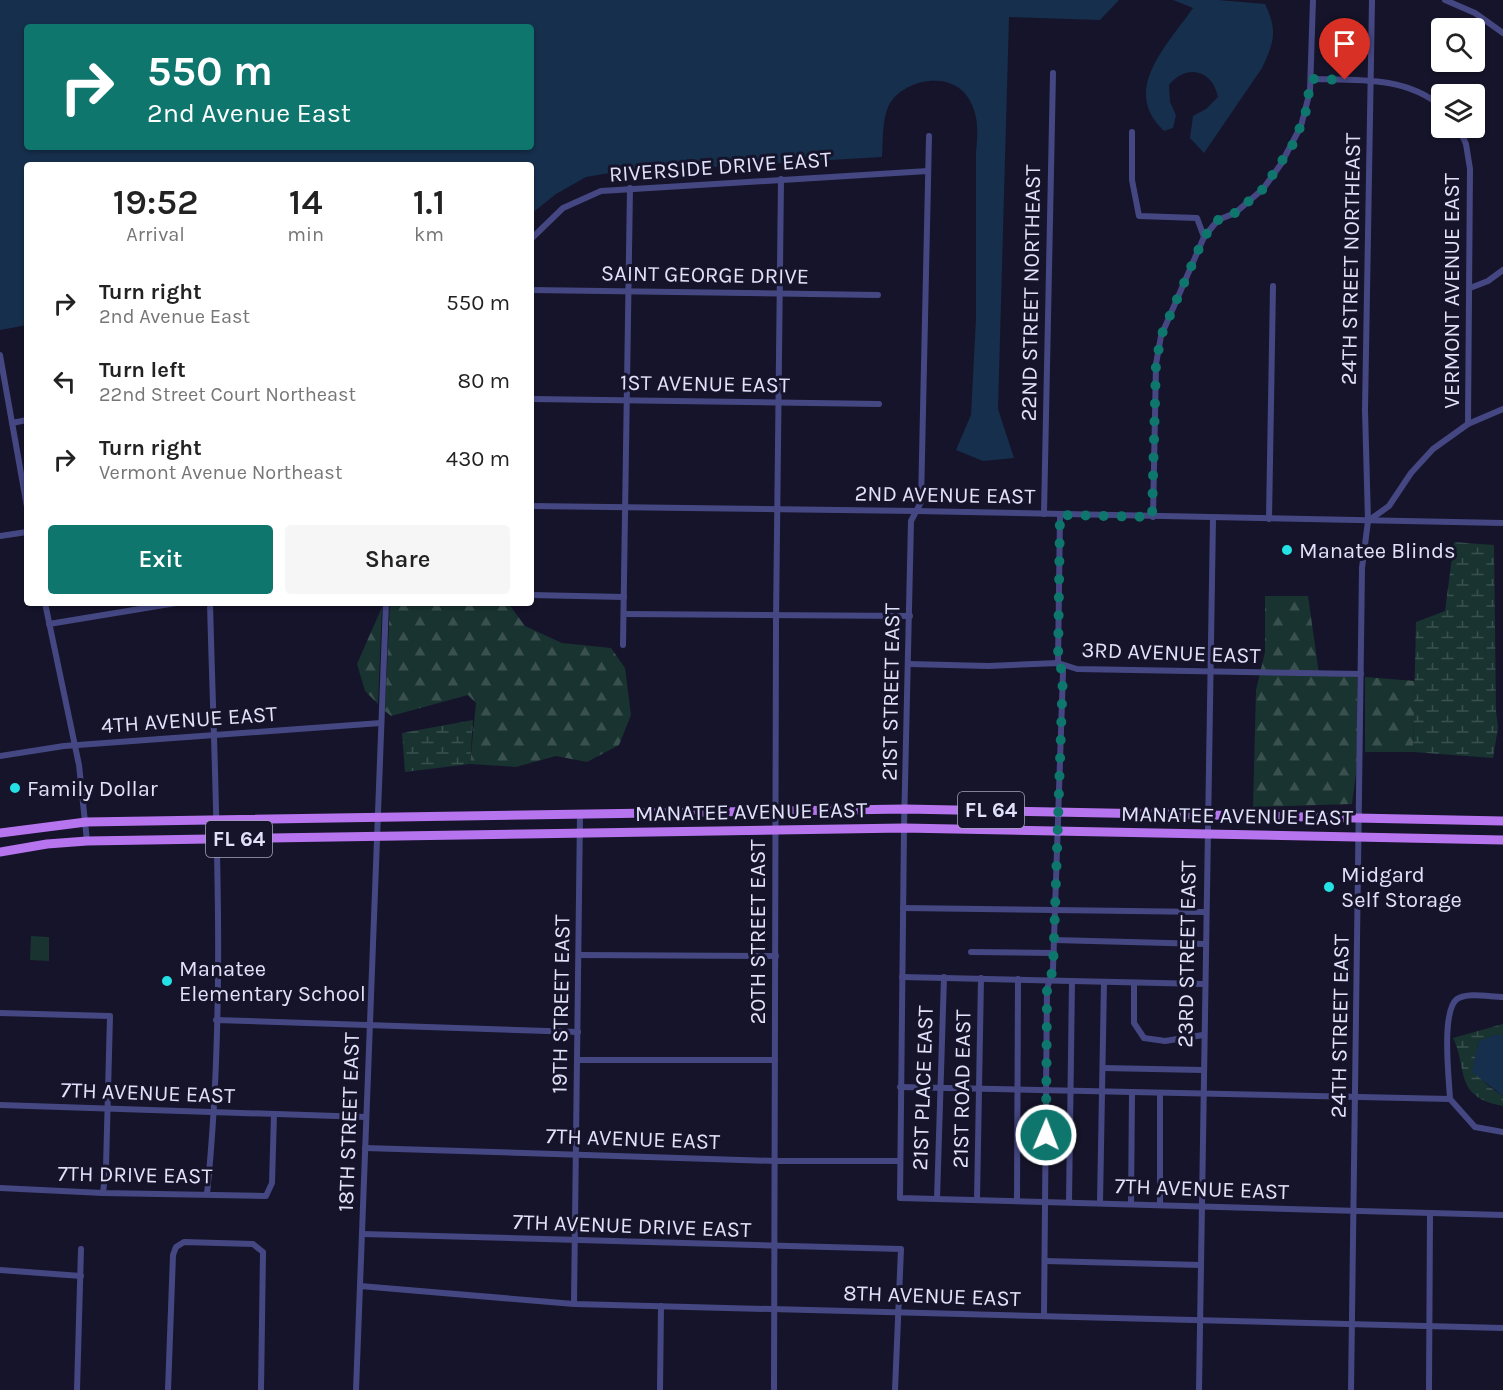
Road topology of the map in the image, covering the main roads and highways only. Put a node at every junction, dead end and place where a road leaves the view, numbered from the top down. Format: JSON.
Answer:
{"nodes":[{"id":1,"x":1503,"y":821,"type":"edge"},
{"id":2,"x":0,"y":833,"type":"edge"},
{"id":3,"x":1503,"y":840,"type":"edge"},
{"id":4,"x":0,"y":852,"type":"edge"}],
"edges":[{"from":1,"to":2,"type":"main road","name":"MANATEE AVENUE EAST","number":"FL 64"},
{"from":3,"to":4,"type":"main road","name":"MANATEE AVENUE EAST","number":"FL 64"}]}
